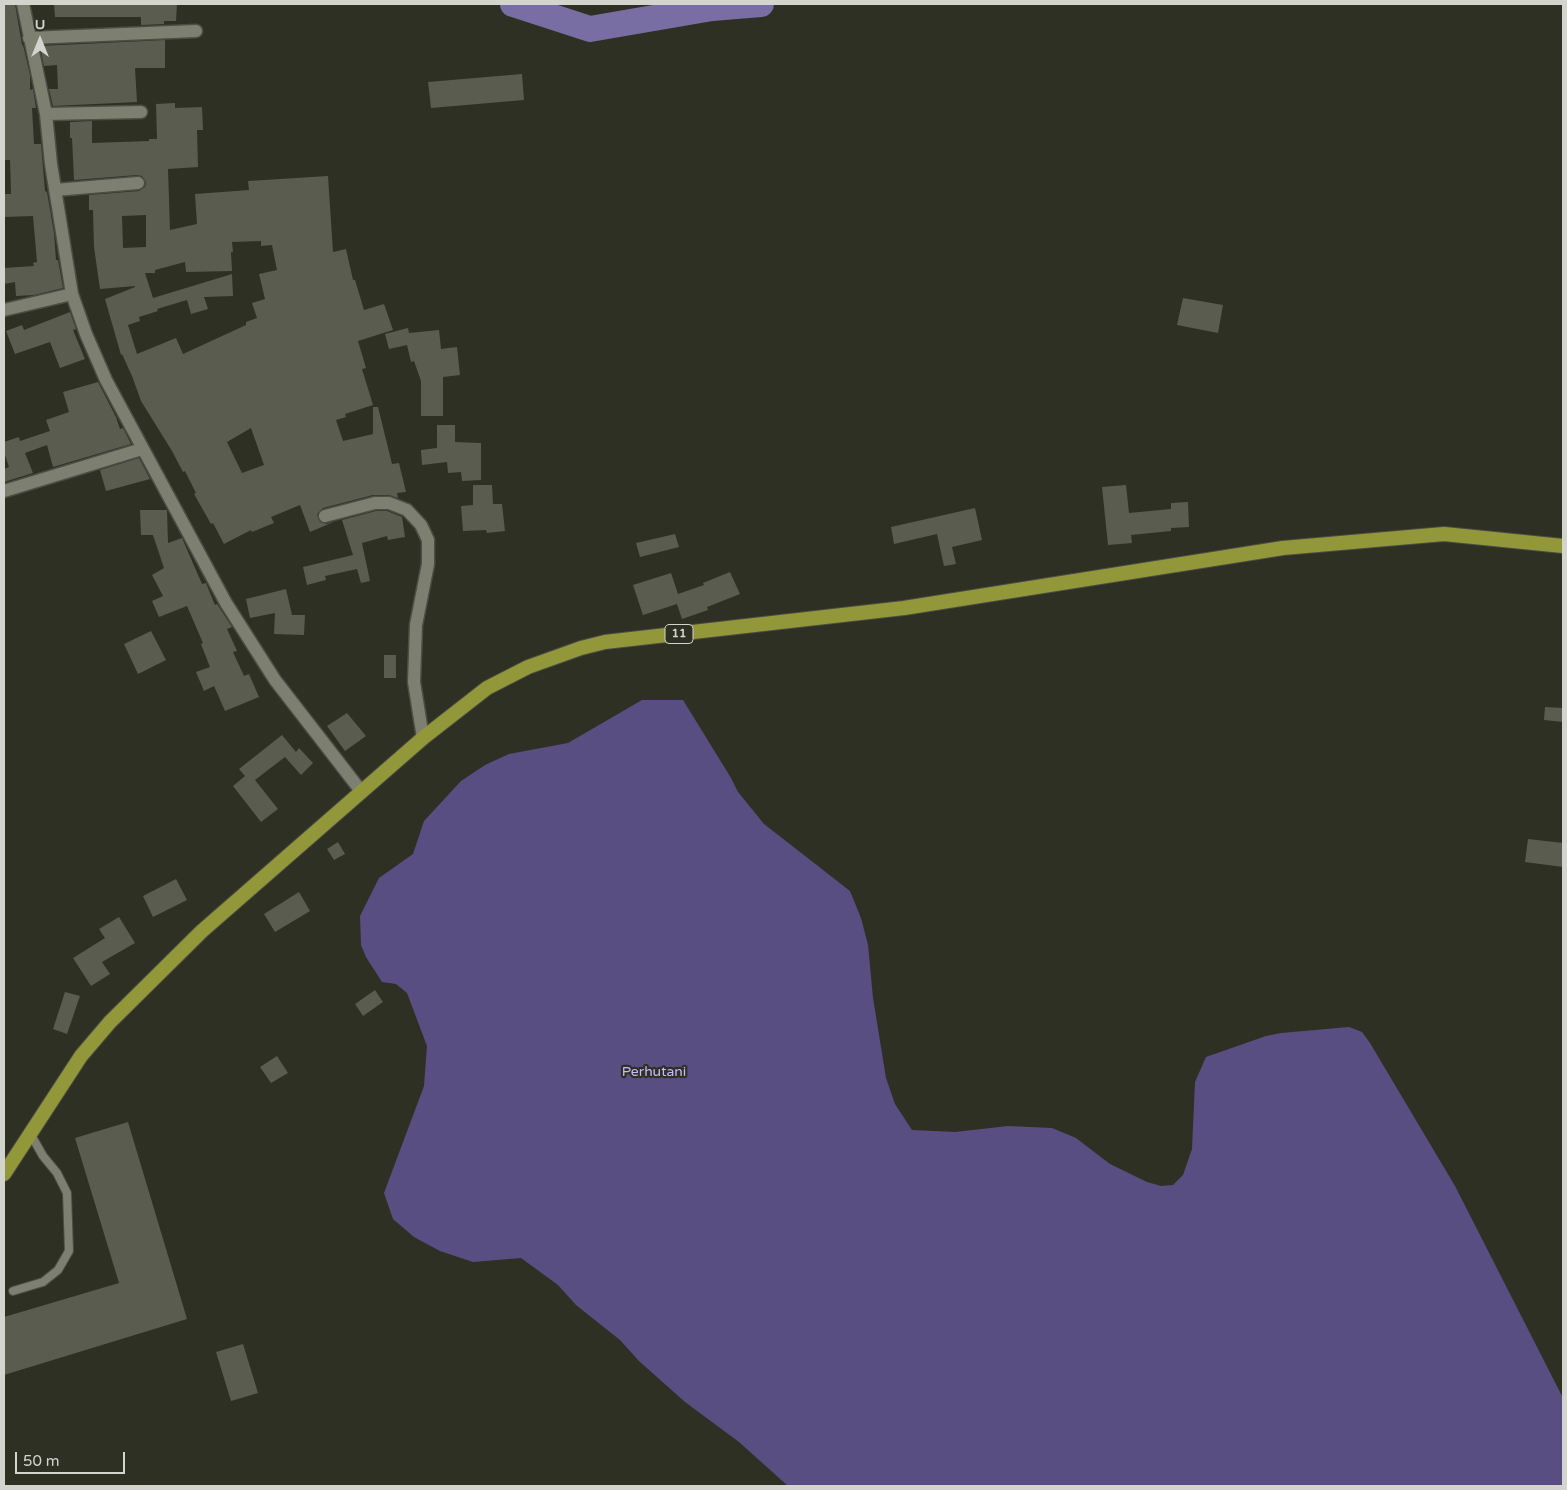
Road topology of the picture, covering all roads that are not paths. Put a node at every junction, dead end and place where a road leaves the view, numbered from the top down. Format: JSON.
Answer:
{"nodes":[{"id":1,"x":23,"y":4,"type":"edge"},
{"id":2,"x":196,"y":31,"type":"dead end"},
{"id":3,"x":29,"y":38,"type":"junction"},
{"id":4,"x":141,"y":112,"type":"dead end"},
{"id":5,"x":46,"y":114,"type":"junction"},
{"id":6,"x":138,"y":183,"type":"dead end"},
{"id":7,"x":54,"y":190,"type":"junction"},
{"id":8,"x":72,"y":294,"type":"junction"},
{"id":9,"x":4,"y":310,"type":"edge"},
{"id":10,"x":142,"y":449,"type":"junction"},
{"id":11,"x":4,"y":491,"type":"edge"},
{"id":12,"x":325,"y":516,"type":"dead end"},
{"id":13,"x":1563,"y":546,"type":"edge"},
{"id":14,"x":423,"y":738,"type":"junction"},
{"id":15,"x":361,"y":791,"type":"junction"},
{"id":16,"x":30,"y":1133,"type":"junction"},
{"id":17,"x":4,"y":1174,"type":"edge"},
{"id":18,"x":13,"y":1291,"type":"dead end"}],
"edges":[{"from":1,"to":3,"type":"street"},
{"from":2,"to":3,"type":"street"},
{"from":3,"to":5,"type":"street"},
{"from":4,"to":5,"type":"street"},
{"from":5,"to":7,"type":"street"},
{"from":6,"to":7,"type":"street"},
{"from":7,"to":8,"type":"street"},
{"from":8,"to":9,"type":"street"},
{"from":8,"to":10,"type":"street"},
{"from":10,"to":11,"type":"street"},
{"from":10,"to":15,"type":"street"},
{"from":12,"to":14,"type":"street"},
{"from":13,"to":14,"type":"highway","number":"11"},
{"from":14,"to":15,"type":"highway","number":"11"},
{"from":15,"to":16,"type":"highway","number":"11"},
{"from":16,"to":17,"type":"highway","number":"11"},
{"from":16,"to":18,"type":"lane"}]}
